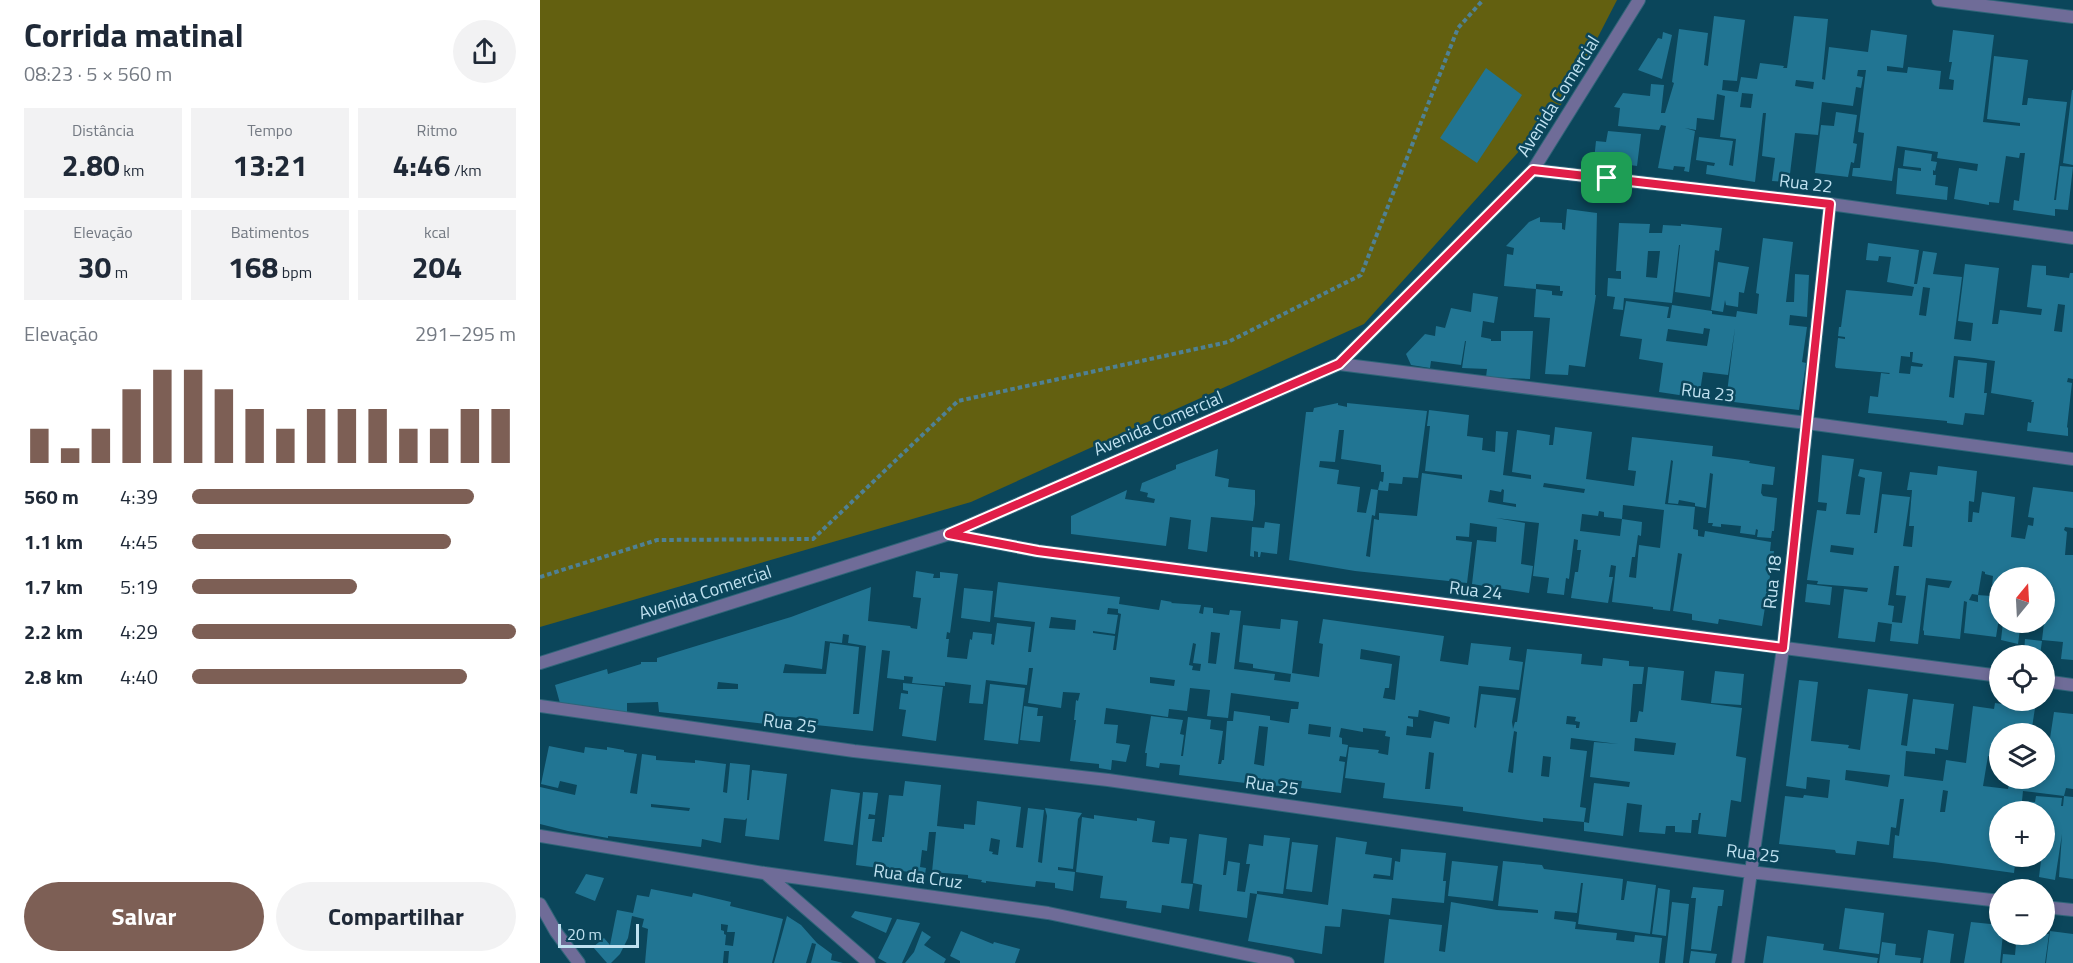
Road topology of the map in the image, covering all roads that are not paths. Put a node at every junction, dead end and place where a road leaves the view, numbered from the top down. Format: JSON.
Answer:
{"nodes":[{"id":1,"x":1639,"y":0,"type":"edge"},
{"id":2,"x":1938,"y":0,"type":"edge"},
{"id":3,"x":2073,"y":17,"type":"edge"},
{"id":4,"x":1533,"y":170,"type":"junction"},
{"id":5,"x":1830,"y":204,"type":"junction"},
{"id":6,"x":2073,"y":238,"type":"edge"},
{"id":7,"x":1339,"y":364,"type":"junction"},
{"id":8,"x":1807,"y":423,"type":"junction"},
{"id":9,"x":2073,"y":459,"type":"edge"},
{"id":10,"x":949,"y":534,"type":"junction"},
{"id":11,"x":1783,"y":648,"type":"junction"},
{"id":12,"x":540,"y":663,"type":"edge"},
{"id":13,"x":1989,"y":675,"type":"edge"},
{"id":14,"x":2055,"y":683,"type":"edge"},
{"id":15,"x":2073,"y":685,"type":"edge"},
{"id":16,"x":540,"y":706,"type":"edge"},
{"id":17,"x":540,"y":836,"type":"edge"},
{"id":18,"x":1750,"y":872,"type":"junction"},
{"id":19,"x":764,"y":873,"type":"junction"},
{"id":20,"x":1989,"y":901,"type":"edge"},
{"id":21,"x":540,"y":904,"type":"edge"},
{"id":22,"x":2055,"y":908,"type":"edge"},
{"id":23,"x":2073,"y":910,"type":"edge"},
{"id":24,"x":579,"y":963,"type":"edge"},
{"id":25,"x":869,"y":963,"type":"edge"},
{"id":26,"x":1288,"y":963,"type":"edge"},
{"id":27,"x":1738,"y":963,"type":"edge"}],
"edges":[{"from":1,"to":4,"type":"street","name":"Avenida Comercial"},
{"from":2,"to":3,"type":"street"},
{"from":4,"to":5,"type":"street","name":"Rua 22"},
{"from":4,"to":7,"type":"street","name":"Avenida Comercial"},
{"from":5,"to":6,"type":"street","name":"Rua 22"},
{"from":5,"to":8,"type":"street","name":"Rua 18"},
{"from":7,"to":8,"type":"street","name":"Rua 23"},
{"from":7,"to":10,"type":"street","name":"Avenida Comercial"},
{"from":8,"to":9,"type":"street","name":"Rua 23"},
{"from":8,"to":11,"type":"street","name":"Rua 18"},
{"from":10,"to":11,"type":"street","name":"Rua 24"},
{"from":10,"to":12,"type":"street","name":"Avenida Comercial"},
{"from":11,"to":13,"type":"street","name":"Rua 24"},
{"from":11,"to":18,"type":"street","name":"Rua 18"},
{"from":14,"to":15,"type":"street"},
{"from":16,"to":18,"type":"street","name":"Rua 25"},
{"from":17,"to":19,"type":"street","name":"Rua da Cruz"},
{"from":18,"to":20,"type":"street","name":"Rua 25"},
{"from":18,"to":27,"type":"street","name":"Rua 18"},
{"from":19,"to":25,"type":"street"},
{"from":19,"to":26,"type":"street","name":"Rua da Cruz"},
{"from":21,"to":24,"type":"street"},
{"from":22,"to":23,"type":"street"}]}
